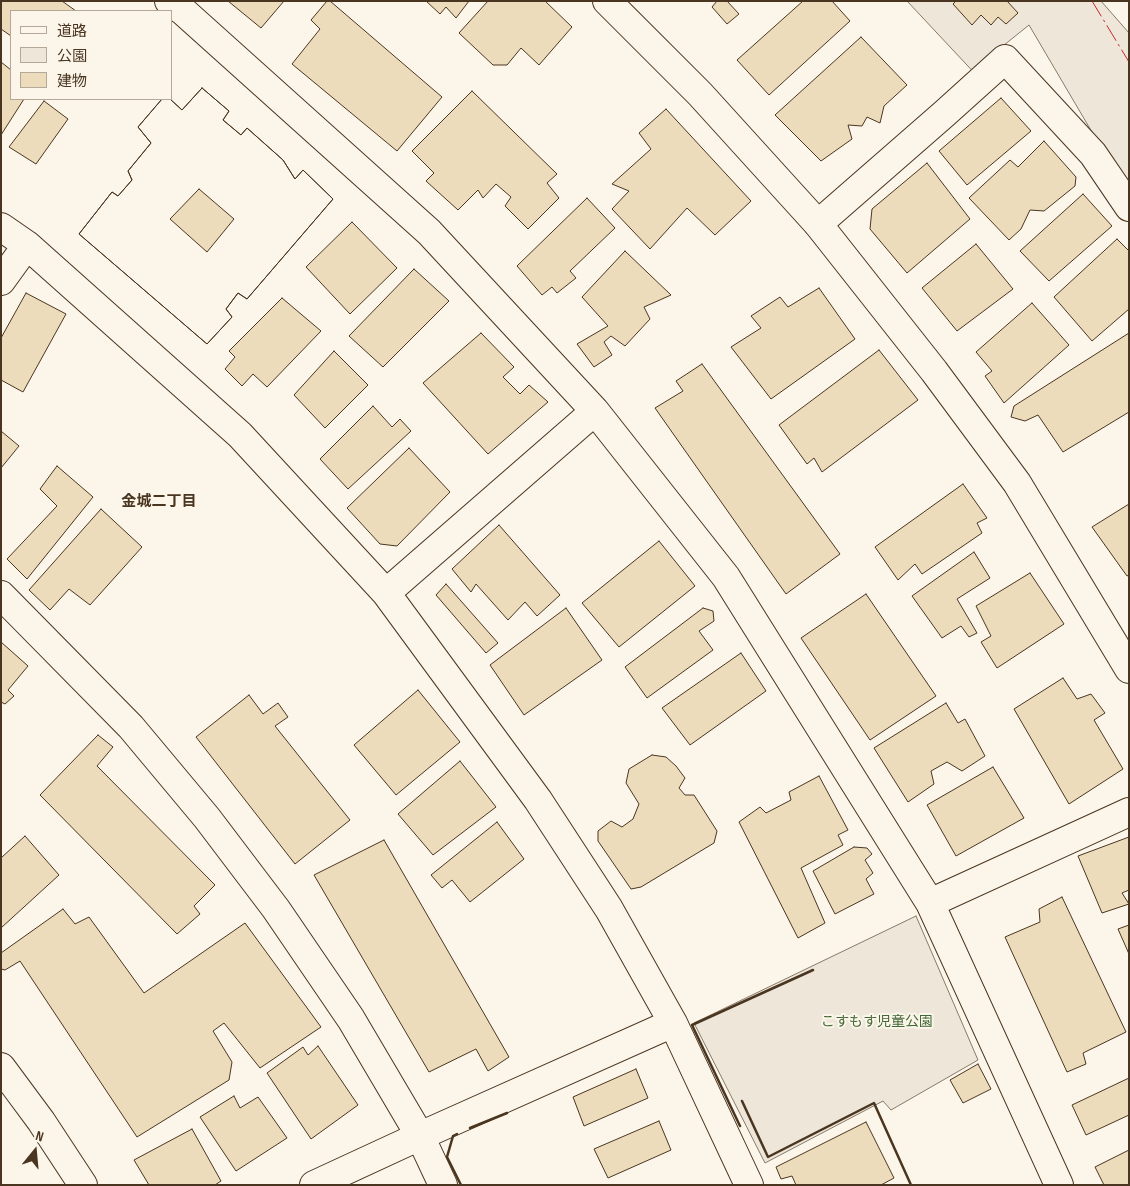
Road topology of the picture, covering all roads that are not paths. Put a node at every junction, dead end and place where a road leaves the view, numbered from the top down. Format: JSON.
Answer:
{"nodes":[{"id":1,"x":607,"y":1,"type":"edge"},
{"id":2,"x":181,"y":4,"type":"edge"},
{"id":3,"x":1129,"y":207,"type":"edge"},
{"id":4,"x":818,"y":224,"type":"junction"},
{"id":5,"x":1,"y":227,"type":"edge"},
{"id":6,"x":27,"y":245,"type":"junction"},
{"id":7,"x":1,"y":281,"type":"edge"},
{"id":8,"x":594,"y":411,"type":"junction"},
{"id":9,"x":386,"y":594,"type":"junction"},
{"id":10,"x":1,"y":595,"type":"edge"},
{"id":11,"x":1129,"y":669,"type":"edge"},
{"id":12,"x":1129,"y":812,"type":"edge"},
{"id":13,"x":930,"y":903,"type":"junction"},
{"id":14,"x":673,"y":1023,"type":"junction"},
{"id":15,"x":1,"y":1067,"type":"edge"},
{"id":16,"x":420,"y":1136,"type":"junction"},
{"id":17,"x":83,"y":1185,"type":"edge"},
{"id":18,"x":314,"y":1185,"type":"edge"},
{"id":19,"x":443,"y":1185,"type":"edge"},
{"id":20,"x":749,"y":1185,"type":"edge"},
{"id":21,"x":1059,"y":1185,"type":"edge"}],
"edges":[{"from":1,"to":4,"type":"street"},
{"from":2,"to":8,"type":"street"},
{"from":3,"to":4,"type":"street"},
{"from":4,"to":11,"type":"street"},
{"from":5,"to":6,"type":"street"},
{"from":6,"to":7,"type":"street"},
{"from":6,"to":9,"type":"street"},
{"from":8,"to":9,"type":"street"},
{"from":8,"to":13,"type":"street"},
{"from":9,"to":14,"type":"street"},
{"from":10,"to":16,"type":"street"},
{"from":12,"to":13,"type":"street"},
{"from":13,"to":21,"type":"street"},
{"from":14,"to":16,"type":"street"},
{"from":14,"to":20,"type":"street"},
{"from":15,"to":17,"type":"street"},
{"from":16,"to":18,"type":"street"},
{"from":16,"to":19,"type":"street"}]}
